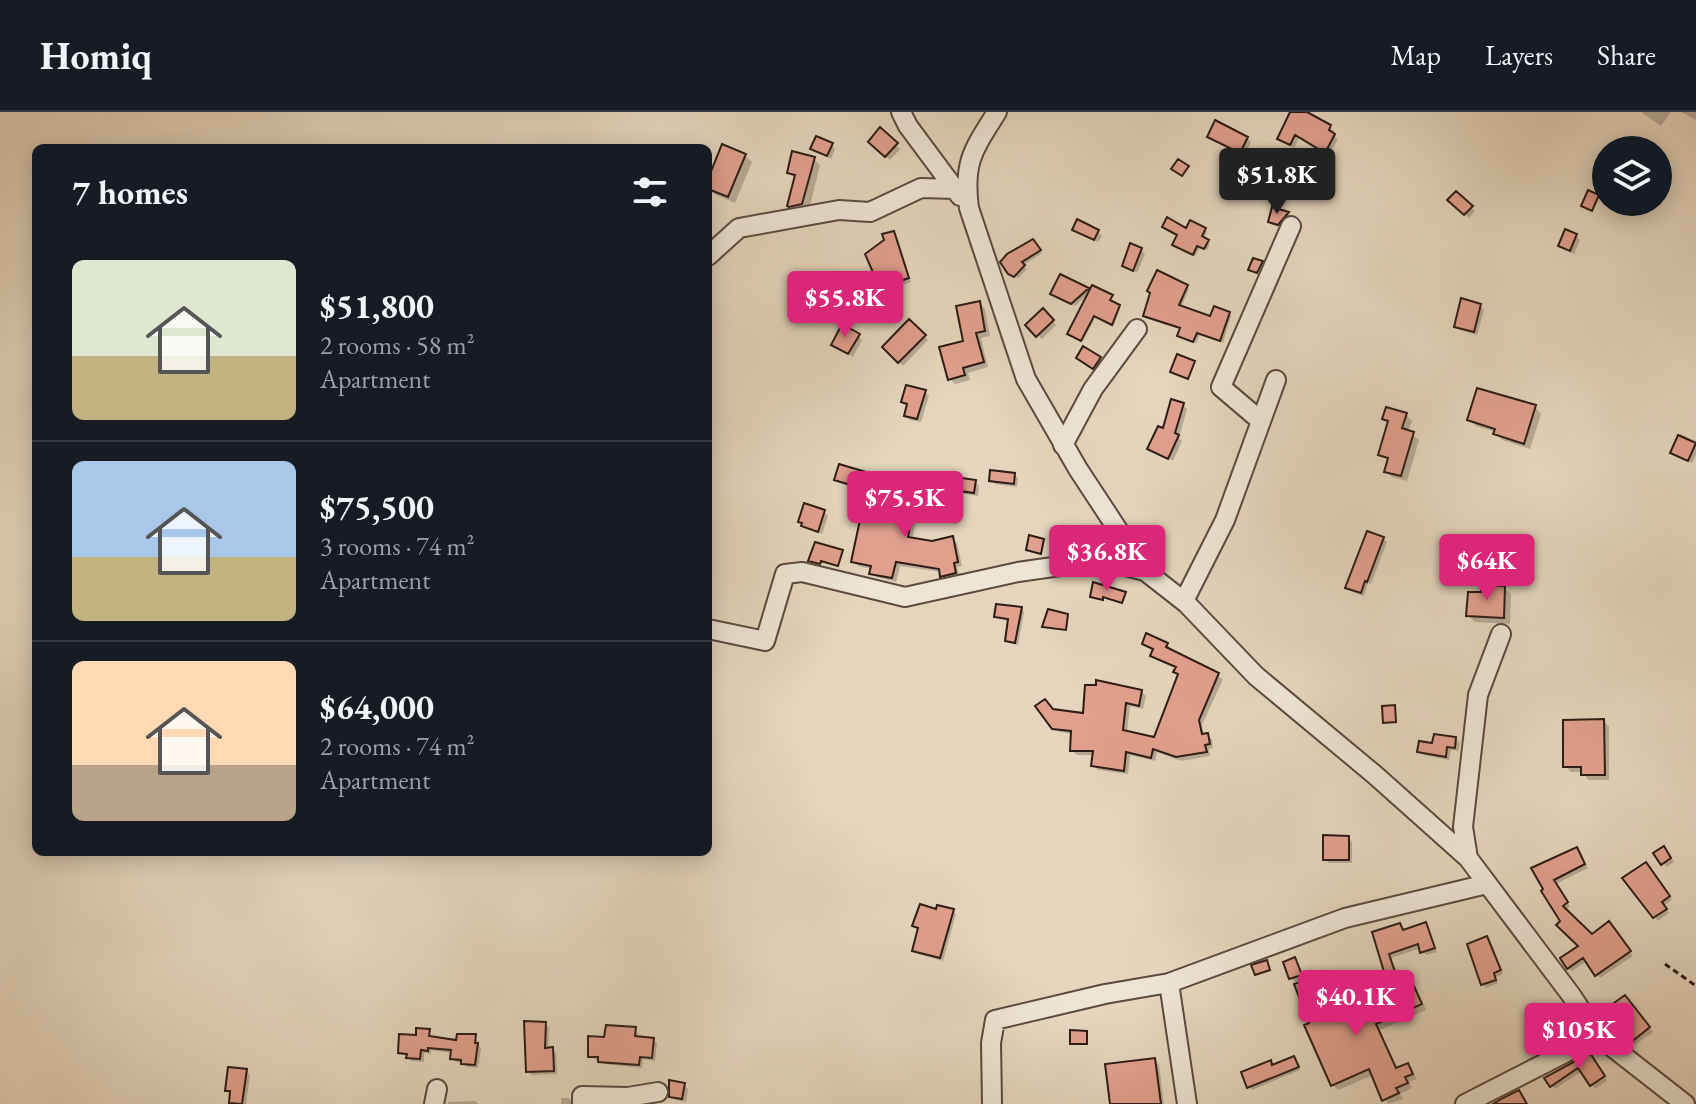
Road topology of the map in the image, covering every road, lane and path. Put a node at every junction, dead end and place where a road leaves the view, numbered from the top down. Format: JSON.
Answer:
{"nodes":[{"id":1,"x":901,"y":112,"type":"edge"},
{"id":2,"x":997,"y":112,"type":"edge"},
{"id":3,"x":955,"y":189,"type":"junction"},
{"id":4,"x":969,"y":208,"type":"junction"},
{"id":5,"x":1291,"y":226,"type":"dead end"},
{"id":6,"x":712,"y":252,"type":"edge"},
{"id":7,"x":1137,"y":329,"type":"dead end"},
{"id":8,"x":1276,"y":380,"type":"dead end"},
{"id":9,"x":1261,"y":421,"type":"junction"},
{"id":10,"x":1063,"y":445,"type":"junction"},
{"id":11,"x":1145,"y":571,"type":"junction"},
{"id":12,"x":1184,"y":601,"type":"junction"},
{"id":13,"x":712,"y":630,"type":"edge"},
{"id":14,"x":1501,"y":634,"type":"dead end"},
{"id":15,"x":1468,"y":858,"type":"junction"},
{"id":16,"x":1487,"y":884,"type":"junction"},
{"id":17,"x":1665,"y":964,"type":"dead end"},
{"id":18,"x":1169,"y":983,"type":"junction"},
{"id":19,"x":1696,"y":986,"type":"edge"},
{"id":20,"x":1598,"y":1036,"type":"junction"},
{"id":21,"x":658,"y":1092,"type":"dead end"},
{"id":22,"x":582,"y":1104,"type":"edge"},
{"id":23,"x":992,"y":1104,"type":"edge"},
{"id":24,"x":1187,"y":1104,"type":"edge"},
{"id":25,"x":1465,"y":1104,"type":"edge"},
{"id":26,"x":1685,"y":1104,"type":"edge"}],
"edges":[{"from":1,"to":3,"type":"street"},
{"from":2,"to":4,"type":"street"},
{"from":3,"to":4,"type":"street"},
{"from":3,"to":6,"type":"street"},
{"from":4,"to":10,"type":"street"},
{"from":5,"to":9,"type":"street"},
{"from":7,"to":10,"type":"street"},
{"from":8,"to":9,"type":"street"},
{"from":9,"to":12,"type":"street"},
{"from":10,"to":11,"type":"street"},
{"from":11,"to":12,"type":"street"},
{"from":11,"to":13,"type":"street"},
{"from":12,"to":15,"type":"street"},
{"from":14,"to":15,"type":"street"},
{"from":15,"to":16,"type":"street"},
{"from":16,"to":18,"type":"street"},
{"from":16,"to":20,"type":"street"},
{"from":17,"to":19,"type":"path"},
{"from":18,"to":23,"type":"street"},
{"from":18,"to":24,"type":"street"},
{"from":20,"to":25,"type":"street"},
{"from":20,"to":26,"type":"street"},
{"from":21,"to":22,"type":"street"}]}
